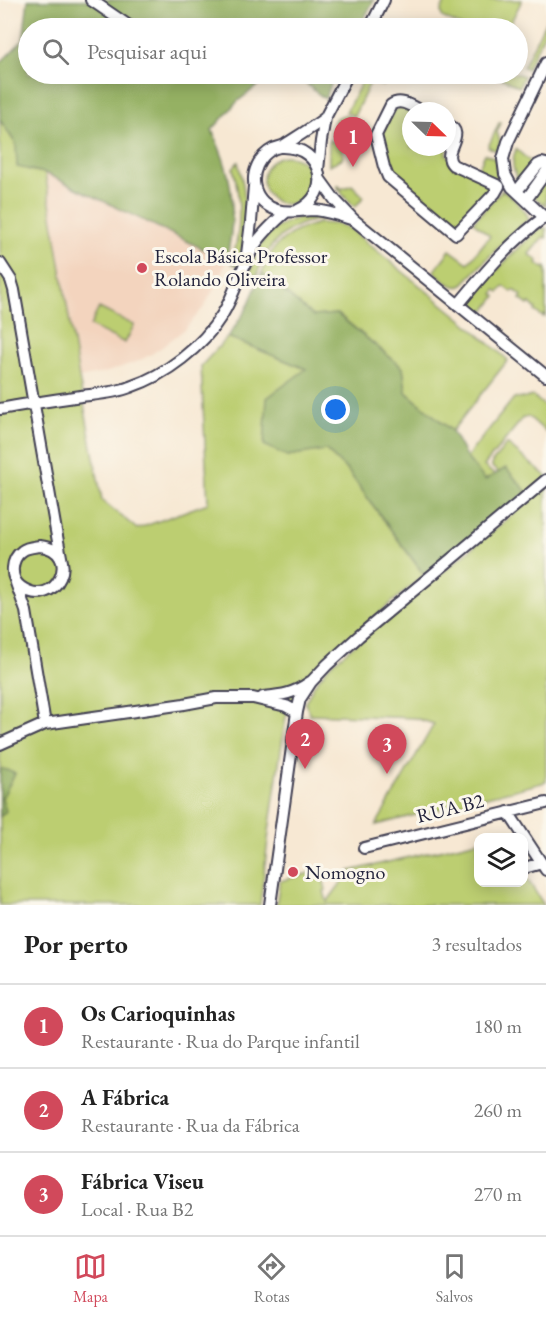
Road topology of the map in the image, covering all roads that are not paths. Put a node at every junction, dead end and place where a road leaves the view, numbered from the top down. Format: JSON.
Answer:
{"nodes":[{"id":1,"x":91,"y":0,"type":"edge"},
{"id":2,"x":384,"y":0,"type":"edge"},
{"id":3,"x":117,"y":18,"type":"edge"},
{"id":4,"x":375,"y":18,"type":"edge"},
{"id":5,"x":546,"y":63,"type":"edge"},
{"id":6,"x":343,"y":84,"type":"edge"},
{"id":7,"x":402,"y":102,"type":"edge"},
{"id":8,"x":325,"y":118,"type":"junction"},
{"id":9,"x":282,"y":147,"type":"junction"},
{"id":10,"x":448,"y":156,"type":"edge"},
{"id":11,"x":546,"y":164,"type":"edge"},
{"id":12,"x":546,"y":172,"type":"edge"},
{"id":13,"x":319,"y":174,"type":"junction"},
{"id":14,"x":254,"y":183,"type":"junction"},
{"id":15,"x":503,"y":183,"type":"junction"},
{"id":16,"x":517,"y":191,"type":"junction"},
{"id":17,"x":526,"y":200,"type":"junction"},
{"id":18,"x":290,"y":212,"type":"junction"},
{"id":19,"x":545,"y":216,"type":"edge"},
{"id":20,"x":354,"y":220,"type":"junction"},
{"id":21,"x":0,"y":263,"type":"edge"},
{"id":22,"x":242,"y":274,"type":"junction"},
{"id":23,"x":458,"y":305,"type":"junction"},
{"id":24,"x":546,"y":376,"type":"edge"},
{"id":25,"x":33,"y":404,"type":"junction"},
{"id":26,"x":0,"y":409,"type":"edge"},
{"id":27,"x":546,"y":480,"type":"edge"},
{"id":28,"x":56,"y":531,"type":"junction"},
{"id":29,"x":40,"y":546,"type":"junction"},
{"id":30,"x":62,"y":562,"type":"junction"},
{"id":31,"x":16,"y":583,"type":"junction"},
{"id":32,"x":36,"y":592,"type":"junction"},
{"id":33,"x":26,"y":611,"type":"junction"},
{"id":34,"x":316,"y":677,"type":"junction"},
{"id":35,"x":254,"y":698,"type":"junction"},
{"id":36,"x":297,"y":712,"type":"junction"},
{"id":37,"x":45,"y":724,"type":"junction"},
{"id":38,"x":0,"y":744,"type":"edge"},
{"id":39,"x":546,"y":803,"type":"edge"},
{"id":40,"x":508,"y":812,"type":"junction"},
{"id":41,"x":363,"y":848,"type":"dead end"},
{"id":42,"x":544,"y":866,"type":"edge"},
{"id":43,"x":528,"y":868,"type":"edge"},
{"id":44,"x":270,"y":905,"type":"edge"}],
"edges":[{"from":1,"to":3,"type":"street"},
{"from":2,"to":4,"type":"street"},
{"from":5,"to":15,"type":"street"},
{"from":6,"to":8,"type":"street"},
{"from":7,"to":15,"type":"street"},
{"from":8,"to":9,"type":"street"},
{"from":8,"to":13,"type":"street"},
{"from":9,"to":13,"type":"street"},
{"from":9,"to":14,"type":"street"},
{"from":10,"to":15,"type":"street"},
{"from":11,"to":16,"type":"street"},
{"from":12,"to":17,"type":"street"},
{"from":13,"to":18,"type":"street"},
{"from":13,"to":20,"type":"street"},
{"from":14,"to":18,"type":"street"},
{"from":14,"to":22,"type":"street"},
{"from":15,"to":16,"type":"street"},
{"from":16,"to":17,"type":"street"},
{"from":17,"to":19,"type":"street"},
{"from":18,"to":20,"type":"street"},
{"from":18,"to":22,"type":"street"},
{"from":19,"to":23,"type":"street"},
{"from":20,"to":23,"type":"street"},
{"from":21,"to":25,"type":"street"},
{"from":22,"to":25,"type":"street"},
{"from":23,"to":24,"type":"street"},
{"from":25,"to":26,"type":"street"},
{"from":25,"to":28,"type":"street"},
{"from":27,"to":34,"type":"street"},
{"from":28,"to":29,"type":"street"},
{"from":28,"to":30,"type":"street"},
{"from":29,"to":30,"type":"street"},
{"from":29,"to":31,"type":"street"},
{"from":30,"to":32,"type":"street"},
{"from":31,"to":32,"type":"street"},
{"from":31,"to":33,"type":"street"},
{"from":32,"to":33,"type":"street"},
{"from":33,"to":37,"type":"street"},
{"from":34,"to":35,"type":"street"},
{"from":34,"to":36,"type":"street"},
{"from":35,"to":36,"type":"street"},
{"from":35,"to":37,"type":"street"},
{"from":36,"to":44,"type":"street"},
{"from":37,"to":38,"type":"street"},
{"from":39,"to":40,"type":"street","name":"RUA B2"},
{"from":40,"to":41,"type":"street","name":"RUA B2"},
{"from":40,"to":42,"type":"street"},
{"from":42,"to":43,"type":"street"}]}
